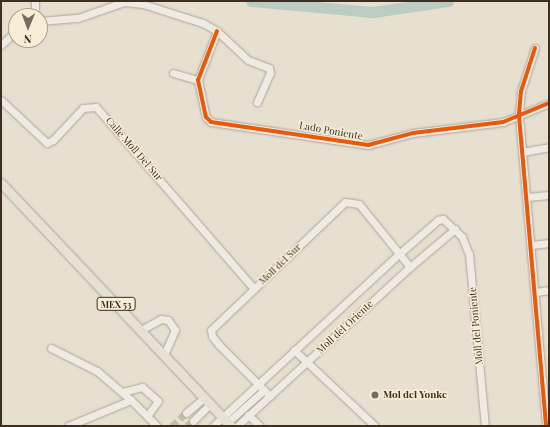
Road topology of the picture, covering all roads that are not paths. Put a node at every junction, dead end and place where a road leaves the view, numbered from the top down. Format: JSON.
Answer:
{"nodes":[{"id":1,"x":48,"y":20,"type":"edge"},
{"id":2,"x":217,"y":31,"type":"junction"},
{"id":3,"x":536,"y":48,"type":"dead end"},
{"id":4,"x":173,"y":73,"type":"dead end"},
{"id":5,"x":198,"y":80,"type":"junction"},
{"id":6,"x":1,"y":100,"type":"edge"},
{"id":7,"x":257,"y":102,"type":"dead end"},
{"id":8,"x":549,"y":103,"type":"edge"},
{"id":9,"x":519,"y":116,"type":"junction"},
{"id":10,"x":549,"y":148,"type":"edge"},
{"id":11,"x":522,"y":152,"type":"junction"},
{"id":12,"x":1,"y":183,"type":"edge"},
{"id":13,"x":549,"y":195,"type":"edge"},
{"id":14,"x":528,"y":197,"type":"junction"},
{"id":15,"x":455,"y":229,"type":"junction"},
{"id":16,"x":549,"y":243,"type":"edge"},
{"id":17,"x":532,"y":245,"type":"junction"},
{"id":18,"x":399,"y":254,"type":"junction"},
{"id":19,"x":410,"y":267,"type":"junction"},
{"id":20,"x":254,"y":289,"type":"junction"},
{"id":21,"x":549,"y":290,"type":"edge"},
{"id":22,"x":536,"y":292,"type":"junction"},
{"id":23,"x":141,"y":330,"type":"junction"},
{"id":24,"x":51,"y":348,"type":"dead end"},
{"id":25,"x":294,"y":350,"type":"junction"},
{"id":26,"x":164,"y":355,"type":"junction"},
{"id":27,"x":306,"y":362,"type":"junction"},
{"id":28,"x":257,"y":383,"type":"junction"},
{"id":29,"x":264,"y":390,"type":"junction"},
{"id":30,"x":123,"y":392,"type":"junction"},
{"id":31,"x":270,"y":396,"type":"junction"},
{"id":32,"x":547,"y":398,"type":"edge"},
{"id":33,"x":131,"y":400,"type":"junction"},
{"id":34,"x":208,"y":401,"type":"junction"},
{"id":35,"x":186,"y":413,"type":"tunnel mouth"},
{"id":36,"x":148,"y":415,"type":"junction"},
{"id":37,"x":248,"y":415,"type":"junction"},
{"id":38,"x":193,"y":421,"type":"tunnel mouth"},
{"id":39,"x":227,"y":422,"type":"edge"},
{"id":40,"x":68,"y":426,"type":"edge"},
{"id":41,"x":157,"y":426,"type":"edge"},
{"id":42,"x":213,"y":426,"type":"edge"},
{"id":43,"x":237,"y":426,"type":"edge"},
{"id":44,"x":260,"y":426,"type":"edge"},
{"id":45,"x":375,"y":426,"type":"edge"},
{"id":46,"x":485,"y":426,"type":"edge"},
{"id":47,"x":546,"y":426,"type":"edge"}],
"edges":[{"from":1,"to":2,"type":"street"},
{"from":2,"to":5,"type":"street"},
{"from":2,"to":7,"type":"street"},
{"from":3,"to":9,"type":"street"},
{"from":4,"to":5,"type":"street"},
{"from":5,"to":9,"type":"street","name":"Lado Poniente"},
{"from":6,"to":20,"type":"street","name":"Calle Moll Del Sur"},
{"from":8,"to":9,"type":"street"},
{"from":9,"to":11,"type":"street"},
{"from":10,"to":11,"type":"street"},
{"from":11,"to":14,"type":"street"},
{"from":12,"to":23,"type":"main road","number":"MEX 53"},
{"from":13,"to":14,"type":"street"},
{"from":14,"to":17,"type":"street"},
{"from":15,"to":18,"type":"street"},
{"from":15,"to":19,"type":"street","name":"Moll del Oriente"},
{"from":15,"to":46,"type":"street","name":"Moll del Poniente"},
{"from":16,"to":17,"type":"street"},
{"from":17,"to":22,"type":"street"},
{"from":18,"to":19,"type":"street","name":"Moll del Sur"},
{"from":18,"to":20,"type":"street","name":"Moll del Sur"},
{"from":18,"to":25,"type":"street"},
{"from":19,"to":27,"type":"street","name":"Moll del Oriente"},
{"from":20,"to":28,"type":"street","name":"Moll del Sur"},
{"from":21,"to":22,"type":"street"},
{"from":22,"to":32,"type":"street"},
{"from":23,"to":26,"type":"main road","number":"MEX 53"},
{"from":23,"to":26,"type":"street"},
{"from":24,"to":30,"type":"street"},
{"from":25,"to":27,"type":"street"},
{"from":25,"to":28,"type":"street"},
{"from":26,"to":34,"type":"main road","number":"MEX 53"},
{"from":27,"to":31,"type":"street","name":"Moll del Oriente"},
{"from":27,"to":45,"type":"street"},
{"from":28,"to":29,"type":"street","name":"Moll del Sur"},
{"from":28,"to":39,"type":"street"},
{"from":29,"to":31,"type":"street","name":"Moll del Sur"},
{"from":29,"to":39,"type":"street"},
{"from":30,"to":33,"type":"street"},
{"from":30,"to":36,"type":"street"},
{"from":31,"to":37,"type":"street","name":"Moll del Oriente"},
{"from":32,"to":47,"type":"street"},
{"from":33,"to":36,"type":"street"},
{"from":33,"to":40,"type":"street"},
{"from":34,"to":35,"type":"street"},
{"from":34,"to":38,"type":"street"},
{"from":34,"to":39,"type":"main road","number":"MEX 53"},
{"from":36,"to":41,"type":"street"},
{"from":37,"to":43,"type":"street","name":"Moll del Oriente"},
{"from":37,"to":44,"type":"street"},
{"from":39,"to":42,"type":"street"}]}
